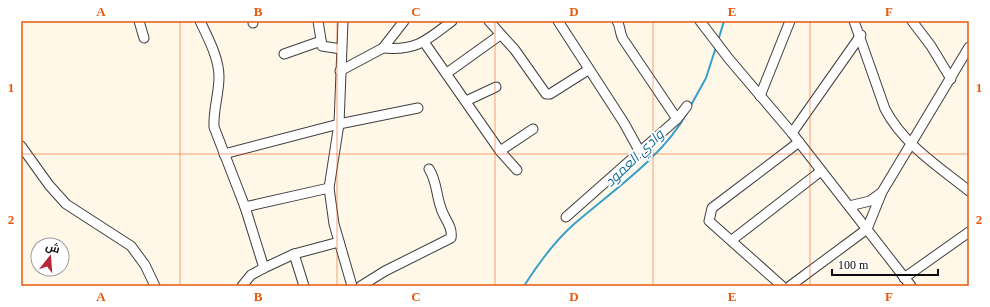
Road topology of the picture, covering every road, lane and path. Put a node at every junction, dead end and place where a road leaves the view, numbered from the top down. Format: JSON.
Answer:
{"nodes":[{"id":1,"x":139,"y":21,"type":"edge"},
{"id":2,"x":200,"y":21,"type":"edge"},
{"id":3,"x":318,"y":21,"type":"edge"},
{"id":4,"x":343,"y":21,"type":"edge"},
{"id":5,"x":404,"y":21,"type":"edge"},
{"id":6,"x":452,"y":21,"type":"edge"},
{"id":7,"x":489,"y":21,"type":"edge"},
{"id":8,"x":558,"y":21,"type":"edge"},
{"id":9,"x":700,"y":21,"type":"edge"},
{"id":10,"x":790,"y":21,"type":"edge"},
{"id":11,"x":854,"y":21,"type":"edge"},
{"id":12,"x":912,"y":21,"type":"edge"},
{"id":13,"x":622,"y":23,"type":"edge"},
{"id":14,"x":500,"y":35,"type":"junction"},
{"id":15,"x":860,"y":36,"type":"junction"},
{"id":16,"x":144,"y":38,"type":"dead end"},
{"id":17,"x":321,"y":42,"type":"junction"},
{"id":18,"x":424,"y":42,"type":"junction"},
{"id":19,"x":969,"y":47,"type":"edge"},
{"id":20,"x":383,"y":48,"type":"junction"},
{"id":21,"x":341,"y":49,"type":"junction"},
{"id":22,"x":284,"y":54,"type":"dead end"},
{"id":23,"x":588,"y":70,"type":"junction"},
{"id":24,"x":340,"y":72,"type":"junction"},
{"id":25,"x":447,"y":73,"type":"junction"},
{"id":26,"x":951,"y":79,"type":"junction"},
{"id":27,"x":496,"y":87,"type":"dead end"},
{"id":28,"x":760,"y":96,"type":"junction"},
{"id":29,"x":466,"y":101,"type":"junction"},
{"id":30,"x":688,"y":106,"type":"dead end"},
{"id":31,"x":418,"y":108,"type":"dead end"},
{"id":32,"x":677,"y":119,"type":"junction"},
{"id":33,"x":339,"y":124,"type":"junction"},
{"id":34,"x":533,"y":128,"type":"dead end"},
{"id":35,"x":792,"y":133,"type":"junction"},
{"id":36,"x":799,"y":142,"type":"junction"},
{"id":37,"x":910,"y":145,"type":"junction"},
{"id":38,"x":21,"y":146,"type":"edge"},
{"id":39,"x":500,"y":151,"type":"junction"},
{"id":40,"x":640,"y":152,"type":"junction"},
{"id":41,"x":224,"y":154,"type":"junction"},
{"id":42,"x":429,"y":169,"type":"dead end"},
{"id":43,"x":517,"y":170,"type":"dead end"},
{"id":44,"x":821,"y":171,"type":"junction"},
{"id":45,"x":329,"y":188,"type":"junction"},
{"id":46,"x":969,"y":191,"type":"edge"},
{"id":47,"x":882,"y":192,"type":"junction"},
{"id":48,"x":849,"y":206,"type":"junction"},
{"id":49,"x":245,"y":207,"type":"junction"},
{"id":50,"x":566,"y":217,"type":"dead end"},
{"id":51,"x":867,"y":229,"type":"junction"},
{"id":52,"x":969,"y":232,"type":"edge"},
{"id":53,"x":732,"y":240,"type":"junction"},
{"id":54,"x":339,"y":242,"type":"junction"},
{"id":55,"x":294,"y":254,"type":"junction"},
{"id":56,"x":264,"y":268,"type":"junction"},
{"id":57,"x":904,"y":278,"type":"junction"},
{"id":58,"x":155,"y":286,"type":"edge"},
{"id":59,"x":242,"y":286,"type":"edge"},
{"id":60,"x":304,"y":286,"type":"edge"},
{"id":61,"x":352,"y":286,"type":"edge"},
{"id":62,"x":361,"y":286,"type":"edge"},
{"id":63,"x":782,"y":286,"type":"edge"},
{"id":64,"x":790,"y":286,"type":"edge"},
{"id":65,"x":912,"y":286,"type":"edge"}],
"edges":[{"from":1,"to":16,"type":"street"},
{"from":2,"to":41,"type":"street"},
{"from":3,"to":17,"type":"street"},
{"from":4,"to":21,"type":"street"},
{"from":5,"to":20,"type":"street"},
{"from":6,"to":18,"type":"street"},
{"from":7,"to":14,"type":"street"},
{"from":8,"to":23,"type":"street"},
{"from":9,"to":28,"type":"street"},
{"from":10,"to":28,"type":"street"},
{"from":11,"to":15,"type":"street"},
{"from":12,"to":26,"type":"street"},
{"from":13,"to":32,"type":"street"},
{"from":14,"to":23,"type":"street"},
{"from":14,"to":25,"type":"street"},
{"from":15,"to":35,"type":"street"},
{"from":15,"to":37,"type":"street"},
{"from":17,"to":21,"type":"street"},
{"from":17,"to":22,"type":"street"},
{"from":18,"to":20,"type":"street"},
{"from":18,"to":25,"type":"street"},
{"from":19,"to":26,"type":"street"},
{"from":20,"to":24,"type":"street"},
{"from":21,"to":24,"type":"street"},
{"from":23,"to":40,"type":"street"},
{"from":24,"to":33,"type":"street"},
{"from":25,"to":29,"type":"street"},
{"from":26,"to":37,"type":"street"},
{"from":27,"to":29,"type":"street"},
{"from":28,"to":35,"type":"street"},
{"from":29,"to":39,"type":"street"},
{"from":30,"to":32,"type":"street"},
{"from":31,"to":33,"type":"street"},
{"from":32,"to":40,"type":"street"},
{"from":33,"to":41,"type":"street"},
{"from":33,"to":45,"type":"street"},
{"from":34,"to":39,"type":"street"},
{"from":35,"to":36,"type":"street"},
{"from":36,"to":44,"type":"street"},
{"from":36,"to":53,"type":"street"},
{"from":37,"to":46,"type":"street"},
{"from":37,"to":47,"type":"street"},
{"from":38,"to":58,"type":"street"},
{"from":39,"to":43,"type":"street"},
{"from":40,"to":50,"type":"street"},
{"from":41,"to":49,"type":"street"},
{"from":42,"to":62,"type":"street"},
{"from":44,"to":48,"type":"street"},
{"from":44,"to":53,"type":"street"},
{"from":45,"to":49,"type":"street"},
{"from":45,"to":54,"type":"street"},
{"from":47,"to":48,"type":"street"},
{"from":47,"to":51,"type":"street"},
{"from":48,"to":51,"type":"street"},
{"from":49,"to":56,"type":"street"},
{"from":51,"to":57,"type":"street"},
{"from":51,"to":64,"type":"street"},
{"from":52,"to":57,"type":"street"},
{"from":53,"to":63,"type":"street"},
{"from":54,"to":55,"type":"street"},
{"from":54,"to":61,"type":"street"},
{"from":55,"to":56,"type":"street"},
{"from":55,"to":60,"type":"street"},
{"from":56,"to":59,"type":"street"},
{"from":57,"to":65,"type":"street"}]}
